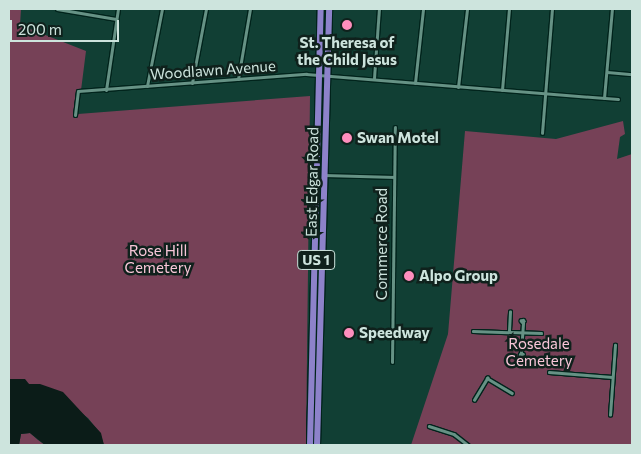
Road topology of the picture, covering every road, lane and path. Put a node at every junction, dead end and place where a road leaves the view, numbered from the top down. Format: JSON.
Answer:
{"nodes":[{"id":1,"x":57,"y":9,"type":"edge"},
{"id":2,"x":118,"y":9,"type":"edge"},
{"id":3,"x":162,"y":9,"type":"edge"},
{"id":4,"x":206,"y":9,"type":"edge"},
{"id":5,"x":250,"y":9,"type":"edge"},
{"id":6,"x":321,"y":9,"type":"edge"},
{"id":7,"x":328,"y":9,"type":"edge"},
{"id":8,"x":379,"y":9,"type":"edge"},
{"id":9,"x":423,"y":9,"type":"edge"},
{"id":10,"x":467,"y":9,"type":"edge"},
{"id":11,"x":509,"y":9,"type":"edge"},
{"id":12,"x":552,"y":9,"type":"edge"},
{"id":13,"x":612,"y":9,"type":"edge"},
{"id":14,"x":116,"y":19,"type":"junction"},
{"id":15,"x":606,"y":72,"type":"junction"},
{"id":16,"x":632,"y":74,"type":"edge"},
{"id":17,"x":319,"y":75,"type":"junction"},
{"id":18,"x":327,"y":75,"type":"junction"},
{"id":19,"x":374,"y":78,"type":"junction"},
{"id":20,"x":238,"y":79,"type":"junction"},
{"id":21,"x":192,"y":83,"type":"junction"},
{"id":22,"x":415,"y":83,"type":"junction"},
{"id":23,"x":148,"y":86,"type":"junction"},
{"id":24,"x":458,"y":87,"type":"junction"},
{"id":25,"x":106,"y":90,"type":"junction"},
{"id":26,"x":502,"y":90,"type":"junction"},
{"id":27,"x":545,"y":94,"type":"junction"},
{"id":28,"x":604,"y":98,"type":"junction"},
{"id":29,"x":618,"y":99,"type":"dead end"},
{"id":30,"x":75,"y":115,"type":"dead end"},
{"id":31,"x":395,"y":127,"type":"dead end"},
{"id":32,"x":542,"y":133,"type":"dead end"},
{"id":33,"x":325,"y":174,"type":"junction"},
{"id":34,"x":394,"y":177,"type":"junction"},
{"id":35,"x":510,"y":312,"type":"dead end"},
{"id":36,"x":523,"y":323,"type":"dead end"},
{"id":37,"x":473,"y":331,"type":"dead end"},
{"id":38,"x":509,"y":332,"type":"junction"},
{"id":39,"x":522,"y":333,"type":"junction"},
{"id":40,"x":542,"y":333,"type":"dead end"},
{"id":41,"x":615,"y":345,"type":"dead end"},
{"id":42,"x":521,"y":352,"type":"dead end"},
{"id":43,"x":392,"y":362,"type":"dead end"},
{"id":44,"x":549,"y":372,"type":"dead end"},
{"id":45,"x":612,"y":377,"type":"junction"},
{"id":46,"x":512,"y":394,"type":"dead end"},
{"id":47,"x":474,"y":400,"type":"dead end"},
{"id":48,"x":610,"y":415,"type":"dead end"},
{"id":49,"x":429,"y":426,"type":"dead end"},
{"id":50,"x":310,"y":445,"type":"edge"},
{"id":51,"x":317,"y":445,"type":"edge"},
{"id":52,"x":468,"y":445,"type":"edge"}],
"edges":[{"from":1,"to":14,"type":"street"},
{"from":2,"to":14,"type":"street"},
{"from":3,"to":23,"type":"street"},
{"from":4,"to":21,"type":"street"},
{"from":5,"to":20,"type":"street"},
{"from":6,"to":17,"type":"highway","name":"East Edgar Road","number":"US 1"},
{"from":7,"to":18,"type":"highway","name":"East Edgar Road","number":"US 1"},
{"from":8,"to":19,"type":"street"},
{"from":9,"to":22,"type":"street"},
{"from":10,"to":24,"type":"street"},
{"from":11,"to":26,"type":"street"},
{"from":12,"to":27,"type":"street"},
{"from":13,"to":15,"type":"street"},
{"from":14,"to":25,"type":"street"},
{"from":15,"to":16,"type":"street"},
{"from":15,"to":28,"type":"street"},
{"from":17,"to":18,"type":"street","name":"Woodlawn Avenue"},
{"from":17,"to":20,"type":"street","name":"Woodlawn Avenue"},
{"from":17,"to":50,"type":"highway","name":"East Edgar Road","number":"US 1"},
{"from":18,"to":19,"type":"street","name":"Woodlawn Avenue"},
{"from":18,"to":33,"type":"highway","name":"East Edgar Road","number":"US 1"},
{"from":19,"to":22,"type":"street","name":"Woodlawn Avenue"},
{"from":20,"to":21,"type":"street","name":"Woodlawn Avenue"},
{"from":21,"to":23,"type":"street","name":"Woodlawn Avenue"},
{"from":22,"to":24,"type":"street","name":"Woodlawn Avenue"},
{"from":23,"to":25,"type":"street","name":"Woodlawn Avenue"},
{"from":24,"to":26,"type":"street","name":"Woodlawn Avenue"},
{"from":25,"to":30,"type":"street","name":"Woodlawn Avenue"},
{"from":26,"to":27,"type":"street","name":"Woodlawn Avenue"},
{"from":27,"to":28,"type":"street","name":"Woodlawn Avenue"},
{"from":27,"to":32,"type":"street"},
{"from":28,"to":29,"type":"street","name":"Woodlawn Avenue"},
{"from":31,"to":34,"type":"street","name":"Commerce Road"},
{"from":33,"to":34,"type":"street"},
{"from":33,"to":51,"type":"highway","name":"East Edgar Road","number":"US 1"},
{"from":34,"to":43,"type":"street","name":"Commerce Road"},
{"from":35,"to":38,"type":"street"},
{"from":36,"to":39,"type":"street"},
{"from":37,"to":38,"type":"street"},
{"from":38,"to":39,"type":"street"},
{"from":39,"to":40,"type":"street"},
{"from":39,"to":42,"type":"street"},
{"from":41,"to":45,"type":"street"},
{"from":44,"to":45,"type":"street"},
{"from":45,"to":48,"type":"street"},
{"from":46,"to":47,"type":"street"},
{"from":49,"to":52,"type":"street"}]}
